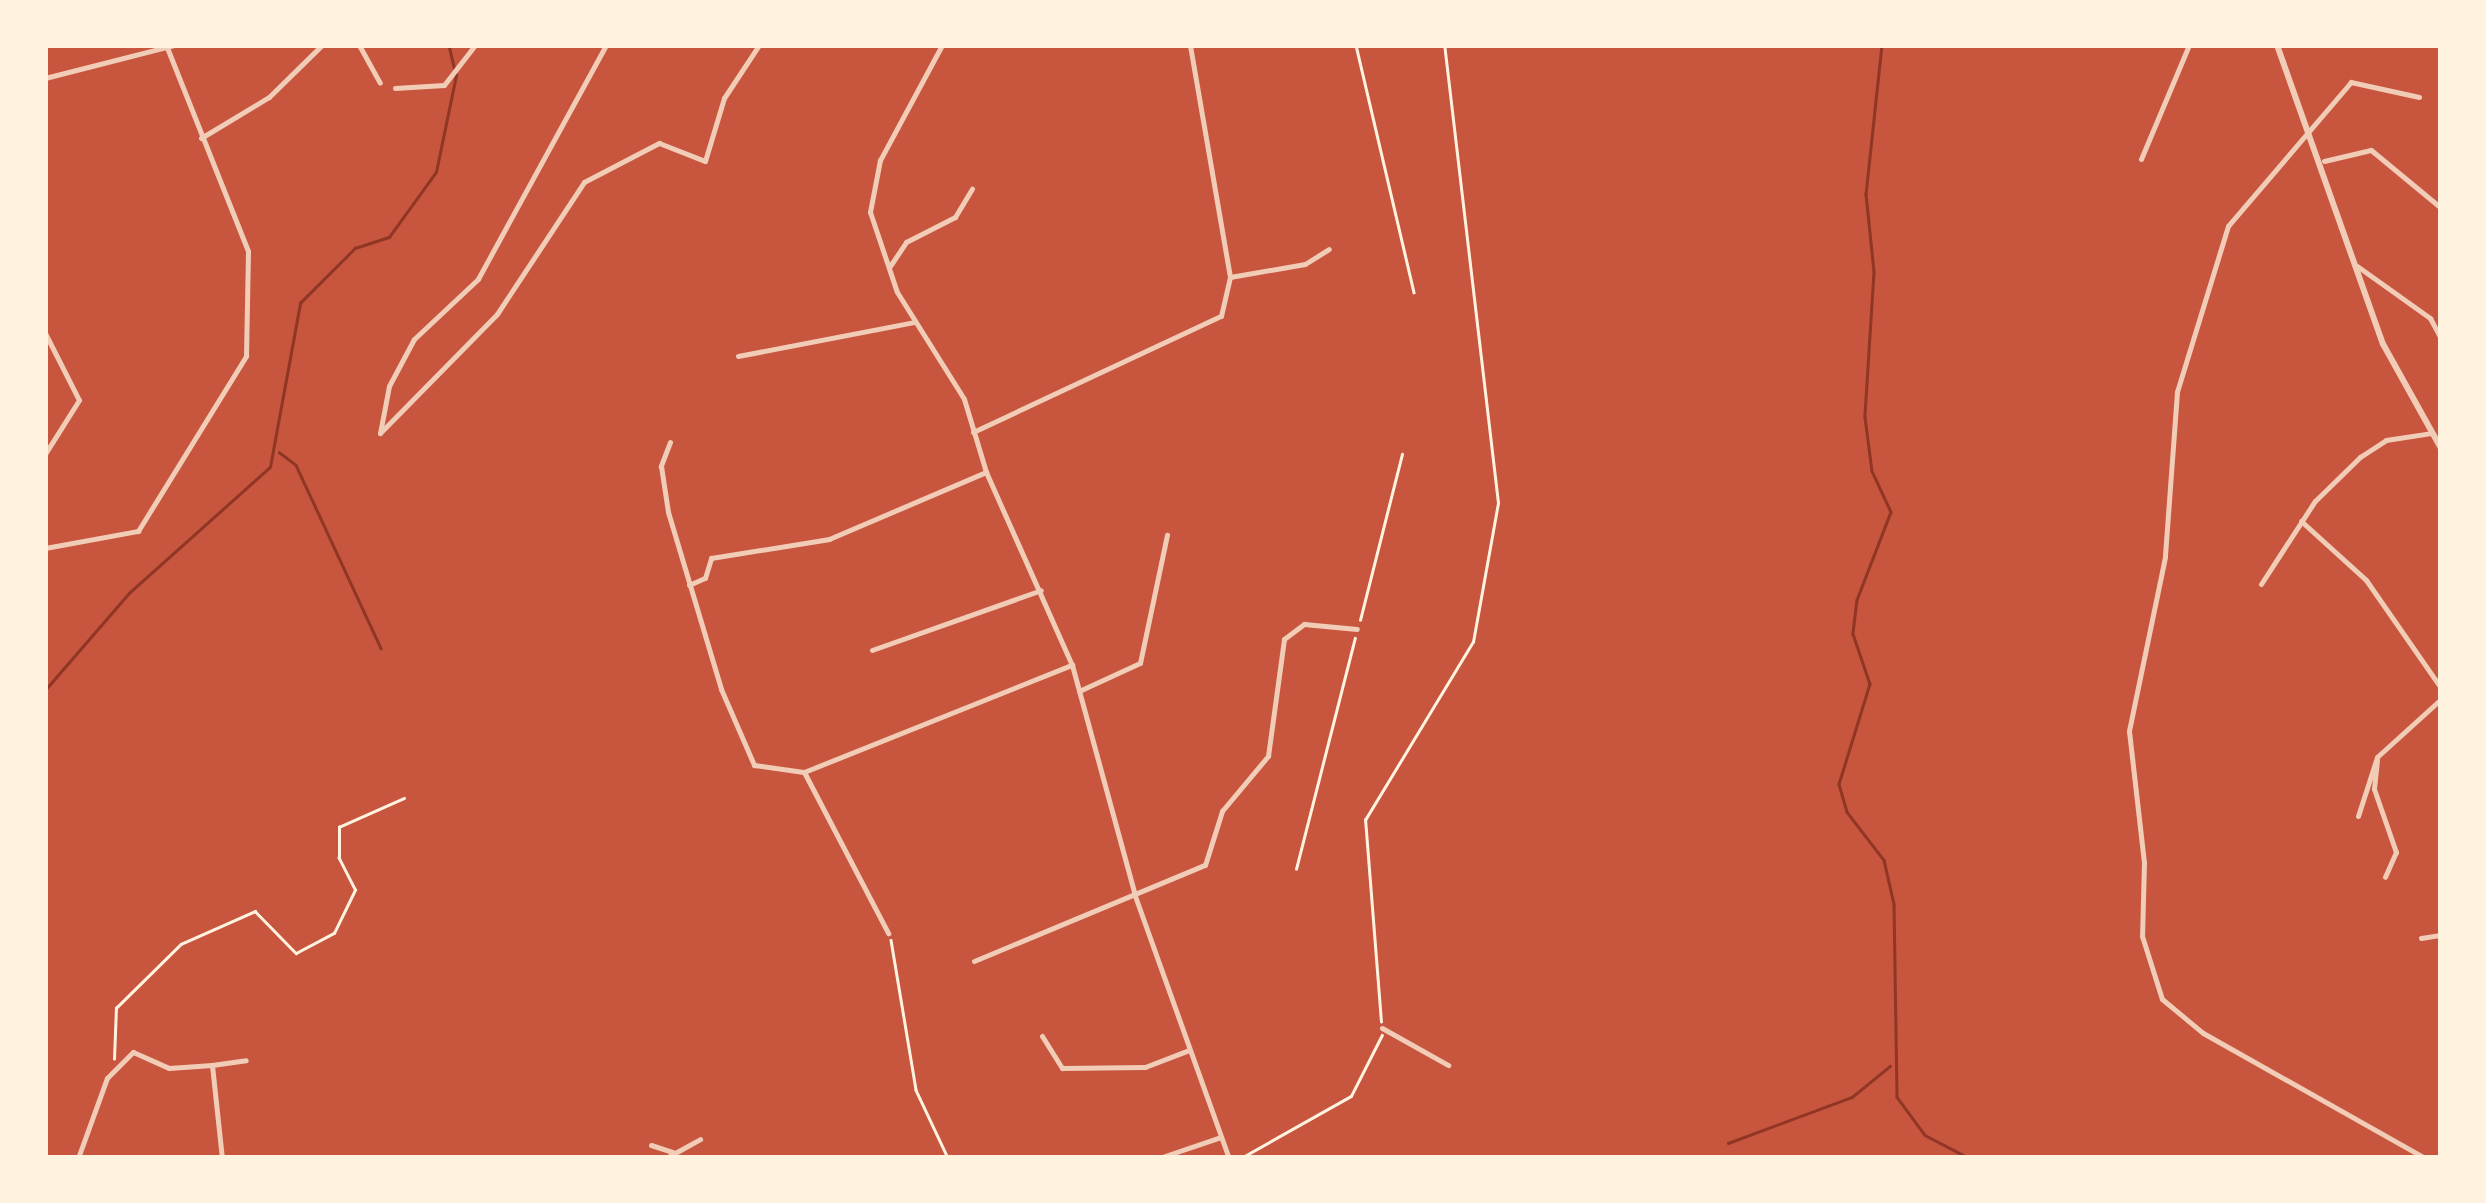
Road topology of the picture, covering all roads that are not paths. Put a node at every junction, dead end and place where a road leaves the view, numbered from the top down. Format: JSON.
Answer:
{"nodes":[{"id":1,"x":174,"y":45,"type":"edge"},
{"id":2,"x":322,"y":45,"type":"edge"},
{"id":3,"x":359,"y":45,"type":"edge"},
{"id":4,"x":475,"y":45,"type":"edge"},
{"id":5,"x":606,"y":45,"type":"edge"},
{"id":6,"x":760,"y":45,"type":"edge"},
{"id":7,"x":942,"y":45,"type":"edge"},
{"id":8,"x":1190,"y":45,"type":"edge"},
{"id":9,"x":2189,"y":45,"type":"edge"},
{"id":10,"x":2277,"y":45,"type":"edge"},
{"id":11,"x":164,"y":48,"type":"edge"},
{"id":12,"x":45,"y":78,"type":"edge"},
{"id":13,"x":380,"y":83,"type":"dead end"},
{"id":14,"x":395,"y":88,"type":"dead end"},
{"id":15,"x":2419,"y":97,"type":"dead end"},
{"id":16,"x":2313,"y":135,"type":"junction"},
{"id":17,"x":200,"y":138,"type":"junction"},
{"id":18,"x":2140,"y":159,"type":"dead end"},
{"id":19,"x":2324,"y":161,"type":"junction"},
{"id":20,"x":972,"y":189,"type":"dead end"},
{"id":21,"x":2441,"y":208,"type":"edge"},
{"id":22,"x":1328,"y":250,"type":"dead end"},
{"id":23,"x":2357,"y":266,"type":"junction"},
{"id":24,"x":889,"y":269,"type":"junction"},
{"id":25,"x":1230,"y":277,"type":"junction"},
{"id":26,"x":914,"y":322,"type":"junction"},
{"id":27,"x":45,"y":333,"type":"edge"},
{"id":28,"x":2441,"y":339,"type":"edge"},
{"id":29,"x":738,"y":356,"type":"dead end"},
{"id":30,"x":973,"y":432,"type":"junction"},
{"id":31,"x":2432,"y":433,"type":"junction"},
{"id":32,"x":670,"y":442,"type":"dead end"},
{"id":33,"x":2441,"y":448,"type":"edge"},
{"id":34,"x":45,"y":454,"type":"edge"},
{"id":35,"x":986,"y":472,"type":"junction"},
{"id":36,"x":2301,"y":521,"type":"junction"},
{"id":37,"x":1167,"y":535,"type":"dead end"},
{"id":38,"x":45,"y":548,"type":"edge"},
{"id":39,"x":2261,"y":584,"type":"dead end"},
{"id":40,"x":690,"y":585,"type":"junction"},
{"id":41,"x":1041,"y":590,"type":"junction"},
{"id":42,"x":1358,"y":629,"type":"road end"},
{"id":43,"x":872,"y":650,"type":"dead end"},
{"id":44,"x":1072,"y":664,"type":"junction"},
{"id":45,"x":2441,"y":688,"type":"edge"},
{"id":46,"x":1080,"y":691,"type":"junction"},
{"id":47,"x":2441,"y":699,"type":"edge"},
{"id":48,"x":2378,"y":758,"type":"junction"},
{"id":49,"x":804,"y":772,"type":"junction"},
{"id":50,"x":2358,"y":816,"type":"dead end"},
{"id":51,"x":2386,"y":877,"type":"dead end"},
{"id":52,"x":1135,"y":896,"type":"junction"},
{"id":53,"x":888,"y":933,"type":"road end"},
{"id":54,"x":2441,"y":935,"type":"edge"},
{"id":55,"x":2420,"y":938,"type":"dead end"},
{"id":56,"x":974,"y":961,"type":"dead end"},
{"id":57,"x":1382,"y":1028,"type":"road end"},
{"id":58,"x":1042,"y":1036,"type":"dead end"},
{"id":59,"x":1189,"y":1050,"type":"junction"},
{"id":60,"x":246,"y":1060,"type":"dead end"},
{"id":61,"x":212,"y":1066,"type":"junction"},
{"id":62,"x":1448,"y":1066,"type":"dead end"},
{"id":63,"x":1221,"y":1137,"type":"junction"},
{"id":64,"x":700,"y":1139,"type":"dead end"},
{"id":65,"x":650,"y":1145,"type":"dead end"},
{"id":66,"x":674,"y":1152,"type":"junction"},
{"id":67,"x":78,"y":1158,"type":"edge"},
{"id":68,"x":222,"y":1158,"type":"edge"},
{"id":69,"x":666,"y":1158,"type":"edge"},
{"id":70,"x":1159,"y":1158,"type":"edge"},
{"id":71,"x":1229,"y":1158,"type":"edge"},
{"id":72,"x":2425,"y":1158,"type":"edge"}],
"edges":[{"from":1,"to":11,"type":"street"},
{"from":2,"to":17,"type":"street"},
{"from":3,"to":13,"type":"street"},
{"from":4,"to":14,"type":"street"},
{"from":5,"to":6,"type":"street"},
{"from":7,"to":24,"type":"street"},
{"from":8,"to":25,"type":"street"},
{"from":9,"to":18,"type":"street"},
{"from":10,"to":16,"type":"street"},
{"from":11,"to":12,"type":"street"},
{"from":11,"to":17,"type":"street"},
{"from":15,"to":16,"type":"street"},
{"from":16,"to":19,"type":"street"},
{"from":16,"to":72,"type":"street"},
{"from":17,"to":38,"type":"street"},
{"from":19,"to":21,"type":"street"},
{"from":19,"to":23,"type":"street"},
{"from":20,"to":24,"type":"street"},
{"from":22,"to":25,"type":"street"},
{"from":23,"to":28,"type":"street"},
{"from":23,"to":31,"type":"street"},
{"from":24,"to":26,"type":"street"},
{"from":25,"to":30,"type":"street"},
{"from":26,"to":29,"type":"street"},
{"from":26,"to":30,"type":"street"},
{"from":27,"to":34,"type":"street"},
{"from":30,"to":35,"type":"street"},
{"from":31,"to":33,"type":"street"},
{"from":31,"to":36,"type":"street"},
{"from":32,"to":40,"type":"street"},
{"from":35,"to":40,"type":"street"},
{"from":35,"to":41,"type":"street"},
{"from":36,"to":39,"type":"street"},
{"from":36,"to":45,"type":"street"},
{"from":37,"to":46,"type":"street"},
{"from":40,"to":49,"type":"street"},
{"from":41,"to":43,"type":"street"},
{"from":41,"to":44,"type":"street"},
{"from":42,"to":52,"type":"street"},
{"from":44,"to":46,"type":"street"},
{"from":44,"to":49,"type":"street"},
{"from":46,"to":52,"type":"street"},
{"from":47,"to":48,"type":"street"},
{"from":48,"to":50,"type":"street"},
{"from":48,"to":51,"type":"street"},
{"from":49,"to":53,"type":"street"},
{"from":52,"to":56,"type":"street"},
{"from":52,"to":59,"type":"street"},
{"from":54,"to":55,"type":"street"},
{"from":57,"to":62,"type":"street"},
{"from":58,"to":59,"type":"street"},
{"from":59,"to":63,"type":"street"},
{"from":60,"to":61,"type":"street"},
{"from":61,"to":67,"type":"street"},
{"from":61,"to":68,"type":"street"},
{"from":63,"to":70,"type":"street"},
{"from":63,"to":71,"type":"street"},
{"from":64,"to":66,"type":"street"},
{"from":65,"to":66,"type":"street"},
{"from":66,"to":69,"type":"street"}]}
